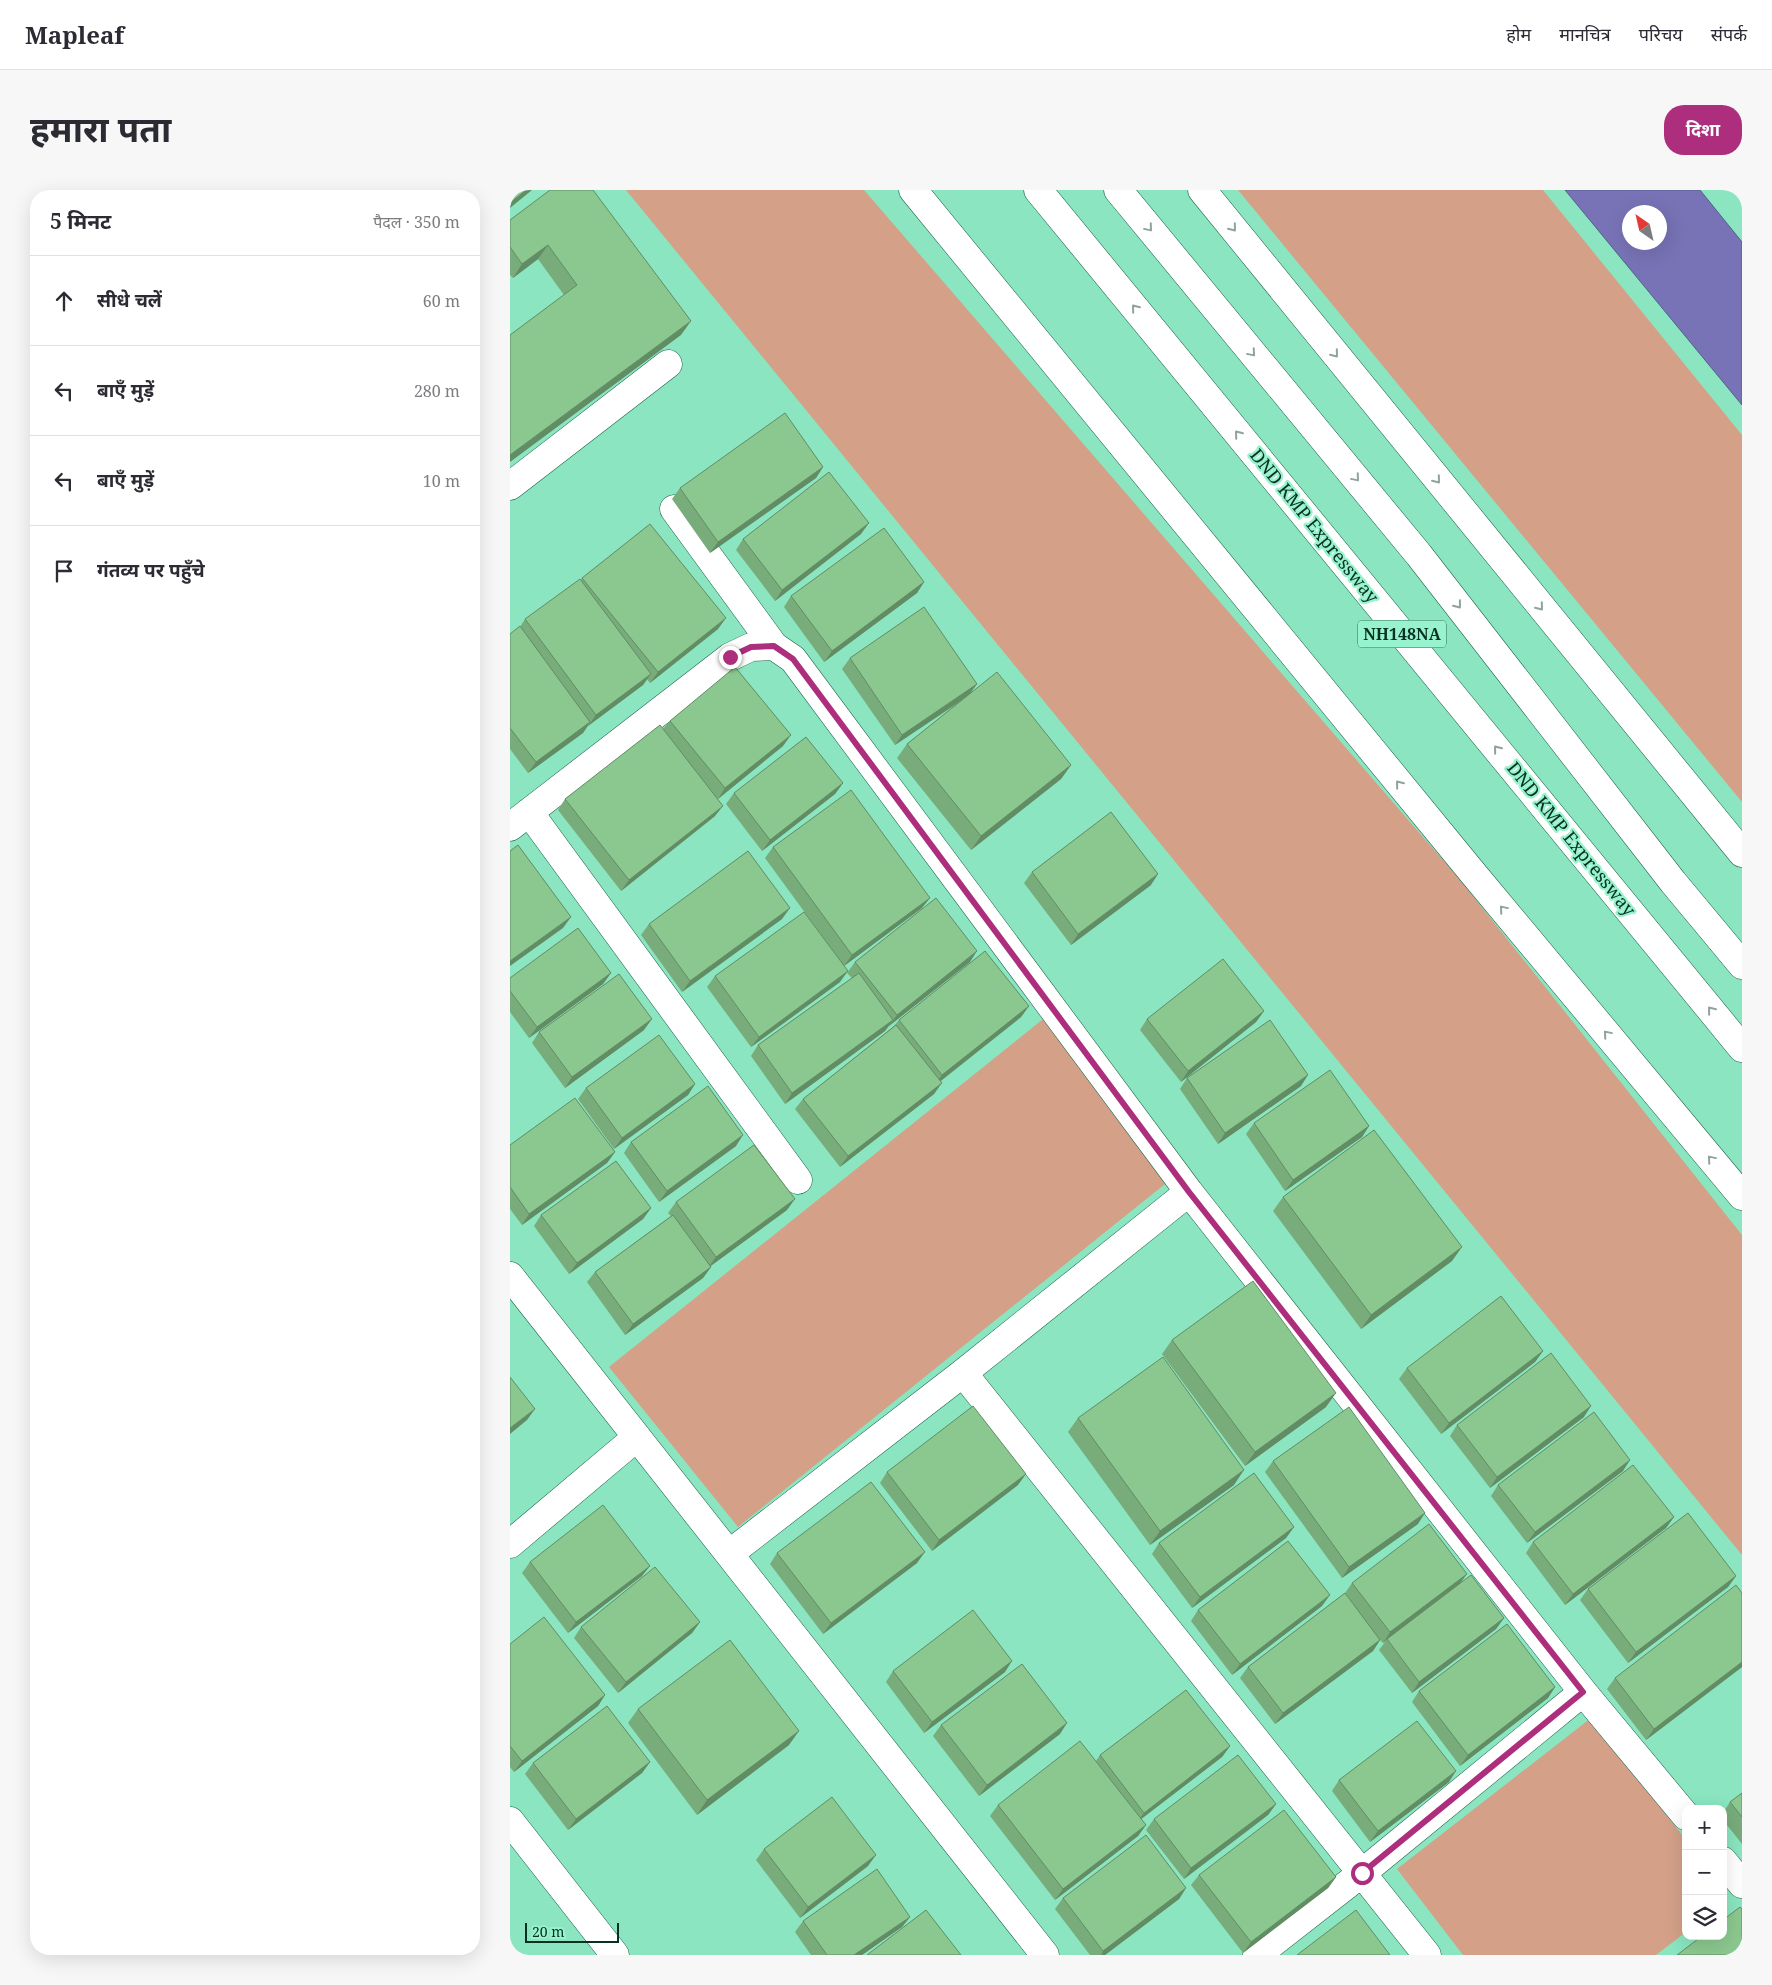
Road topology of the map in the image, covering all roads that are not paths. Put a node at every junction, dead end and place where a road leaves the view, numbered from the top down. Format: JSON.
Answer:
{"nodes":[{"id":1,"x":913,"y":190,"type":"edge"},
{"id":2,"x":1038,"y":190,"type":"edge"},
{"id":3,"x":1118,"y":190,"type":"edge"},
{"id":4,"x":1202,"y":190,"type":"edge"},
{"id":5,"x":668,"y":364,"type":"edge"},
{"id":6,"x":510,"y":486,"type":"edge"},
{"id":7,"x":674,"y":509,"type":"dead end"},
{"id":8,"x":774,"y":646,"type":"junction"},
{"id":9,"x":520,"y":819,"type":"edge"},
{"id":10,"x":1742,"y":853,"type":"edge"},
{"id":11,"x":1742,"y":965,"type":"edge"},
{"id":12,"x":1742,"y":1048,"type":"edge"},
{"id":13,"x":798,"y":1180,"type":"dead end"},
{"id":14,"x":1189,"y":1192,"type":"junction"},
{"id":15,"x":1742,"y":1196,"type":"edge"},
{"id":16,"x":510,"y":1276,"type":"edge"},
{"id":17,"x":963,"y":1373,"type":"junction"},
{"id":18,"x":636,"y":1437,"type":"junction"},
{"id":19,"x":510,"y":1544,"type":"edge"},
{"id":20,"x":729,"y":1554,"type":"junction"},
{"id":21,"x":1583,"y":1692,"type":"junction"},
{"id":22,"x":1682,"y":1811,"type":"edge"},
{"id":23,"x":510,"y":1821,"type":"edge"},
{"id":24,"x":1727,"y":1866,"type":"edge"},
{"id":25,"x":1362,"y":1873,"type":"junction"},
{"id":26,"x":1742,"y":1884,"type":"edge"},
{"id":27,"x":614,"y":1955,"type":"edge"},
{"id":28,"x":1045,"y":1955,"type":"edge"},
{"id":29,"x":1257,"y":1955,"type":"edge"},
{"id":30,"x":1427,"y":1955,"type":"edge"}],
"edges":[{"from":15,"to":1,"type":"main road","one_way":true},
{"from":12,"to":2,"type":"main road","name":"DND KMP Expressway","number":"NH148NA","one_way":true},
{"from":3,"to":11,"type":"main road","number":"NH148NA","one_way":true},
{"from":4,"to":10,"type":"main road","one_way":true},
{"from":5,"to":6,"type":"main road"},
{"from":7,"to":8,"type":"main road"},
{"from":8,"to":9,"type":"main road"},
{"from":8,"to":14,"type":"main road"},
{"from":9,"to":13,"type":"main road"},
{"from":14,"to":17,"type":"main road"},
{"from":14,"to":21,"type":"main road"},
{"from":16,"to":18,"type":"main road"},
{"from":17,"to":20,"type":"main road"},
{"from":17,"to":25,"type":"main road"},
{"from":18,"to":19,"type":"main road"},
{"from":18,"to":20,"type":"main road"},
{"from":20,"to":28,"type":"main road"},
{"from":21,"to":22,"type":"main road"},
{"from":21,"to":25,"type":"main road"},
{"from":23,"to":27,"type":"main road"},
{"from":24,"to":26,"type":"main road"},
{"from":25,"to":29,"type":"main road"},
{"from":25,"to":30,"type":"main road"}]}
